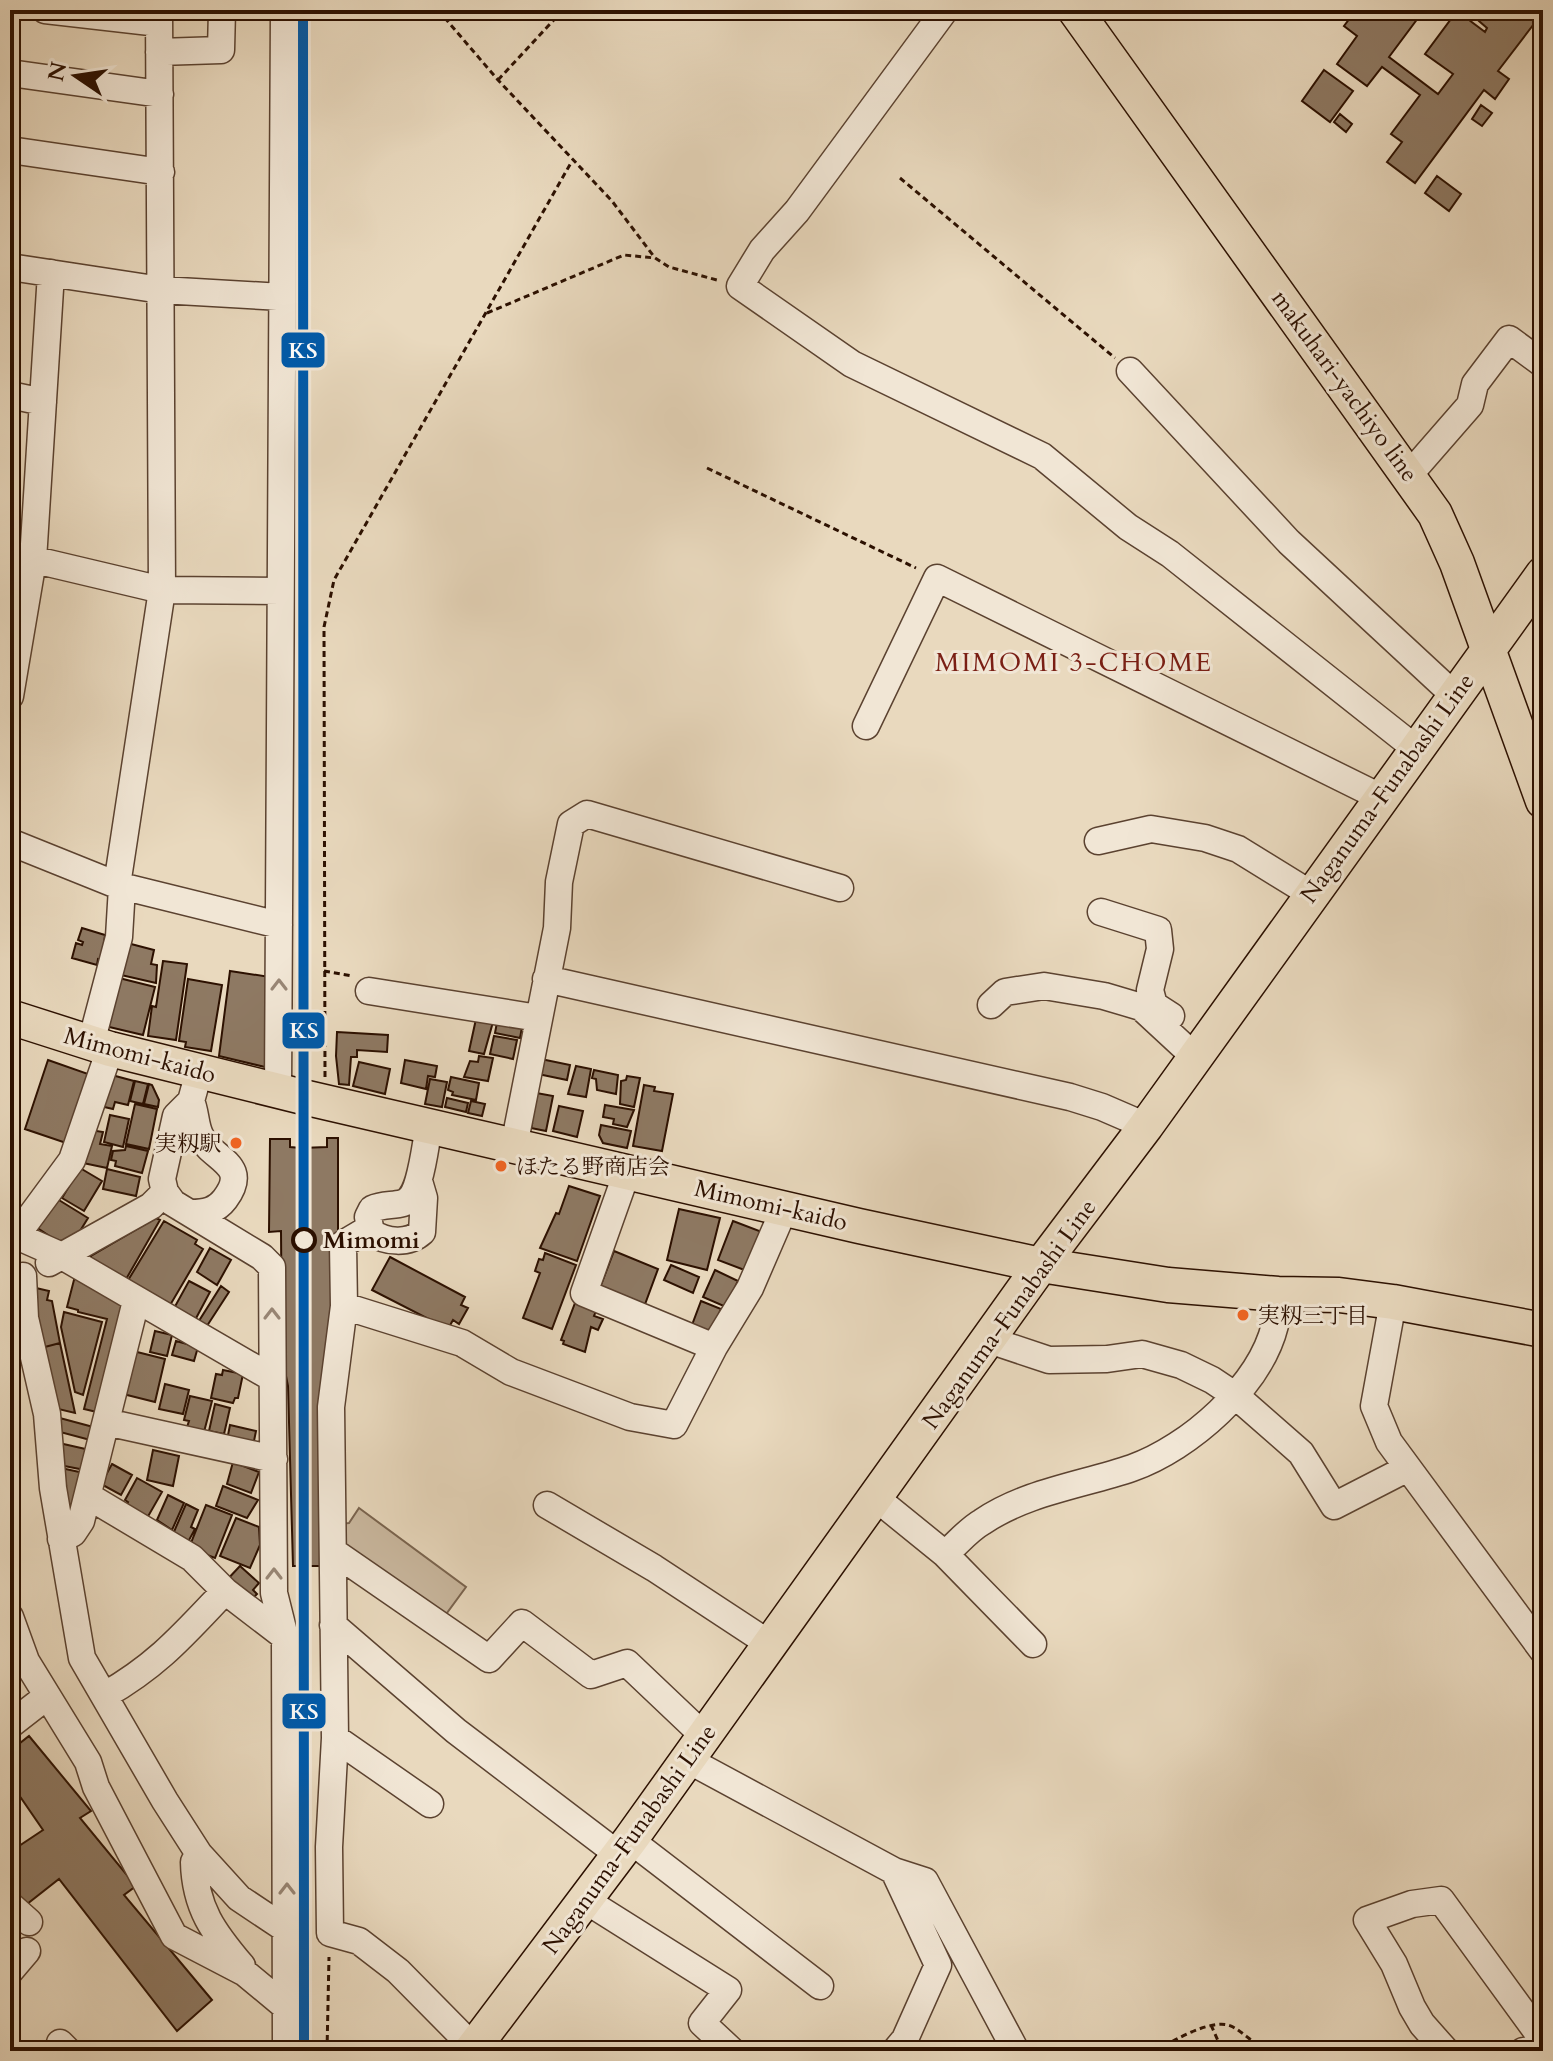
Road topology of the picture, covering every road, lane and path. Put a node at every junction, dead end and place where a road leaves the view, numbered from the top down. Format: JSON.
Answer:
{"nodes":[{"id":1,"x":45,"y":10,"type":"edge"},
{"id":2,"x":222,"y":10,"type":"edge"},
{"id":3,"x":284,"y":10,"type":"edge"},
{"id":4,"x":438,"y":10,"type":"edge"},
{"id":5,"x":563,"y":10,"type":"edge"},
{"id":6,"x":945,"y":10,"type":"edge"},
{"id":7,"x":1075,"y":10,"type":"edge"},
{"id":8,"x":159,"y":17,"type":"edge"},
{"id":9,"x":159,"y":52,"type":"junction"},
{"id":10,"x":10,"y":73,"type":"edge"},
{"id":11,"x":498,"y":80,"type":"junction"},
{"id":12,"x":160,"y":94,"type":"junction"},
{"id":13,"x":10,"y":150,"type":"edge"},
{"id":14,"x":572,"y":161,"type":"junction"},
{"id":15,"x":161,"y":172,"type":"junction"},
{"id":16,"x":900,"y":178,"type":"dead end"},
{"id":17,"x":655,"y":258,"type":"junction"},
{"id":18,"x":10,"y":267,"type":"edge"},
{"id":19,"x":51,"y":273,"type":"junction"},
{"id":20,"x":740,"y":286,"type":"junction"},
{"id":21,"x":161,"y":290,"type":"junction"},
{"id":22,"x":282,"y":297,"type":"junction"},
{"id":23,"x":485,"y":314,"type":"junction"},
{"id":24,"x":1543,"y":364,"type":"edge"},
{"id":25,"x":1130,"y":371,"type":"joint"},
{"id":26,"x":10,"y":395,"type":"edge"},
{"id":27,"x":43,"y":402,"type":"junction"},
{"id":28,"x":707,"y":468,"type":"dead end"},
{"id":29,"x":1409,"y":475,"type":"junction"},
{"id":30,"x":21,"y":557,"type":"edge"},
{"id":31,"x":1543,"y":574,"type":"edge"},
{"id":32,"x":937,"y":578,"type":"junction"},
{"id":33,"x":162,"y":590,"type":"junction"},
{"id":34,"x":280,"y":591,"type":"junction"},
{"id":35,"x":1487,"y":650,"type":"junction"},
{"id":36,"x":1454,"y":695,"type":"junction"},
{"id":37,"x":10,"y":696,"type":"edge"},
{"id":38,"x":866,"y":726,"type":"dead end"},
{"id":39,"x":1415,"y":748,"type":"junction"},
{"id":40,"x":1380,"y":797,"type":"junction"},
{"id":41,"x":1543,"y":801,"type":"edge"},
{"id":42,"x":1098,"y":841,"type":"dead end"},
{"id":43,"x":10,"y":842,"type":"edge"},
{"id":44,"x":120,"y":886,"type":"junction"},
{"id":45,"x":840,"y":888,"type":"dead end"},
{"id":46,"x":1311,"y":894,"type":"junction"},
{"id":47,"x":1101,"y":912,"type":"dead end"},
{"id":48,"x":279,"y":925,"type":"junction"},
{"id":49,"x":546,"y":979,"type":"junction"},
{"id":50,"x":369,"y":991,"type":"dead end"},
{"id":51,"x":991,"y":1005,"type":"dead end"},
{"id":52,"x":10,"y":1017,"type":"edge"},
{"id":53,"x":538,"y":1018,"type":"junction"},
{"id":54,"x":100,"y":1046,"type":"junction"},
{"id":55,"x":1201,"y":1049,"type":"junction"},
{"id":56,"x":195,"y":1086,"type":"junction"},
{"id":57,"x":325,"y":1088,"type":"dead end"},
{"id":58,"x":278,"y":1091,"type":"junction"},
{"id":59,"x":1146,"y":1126,"type":"junction"},
{"id":60,"x":429,"y":1127,"type":"junction"},
{"id":61,"x":514,"y":1146,"type":"junction"},
{"id":62,"x":627,"y":1172,"type":"junction"},
{"id":63,"x":419,"y":1181,"type":"junction"},
{"id":64,"x":165,"y":1192,"type":"junction"},
{"id":65,"x":785,"y":1207,"type":"junction"},
{"id":66,"x":191,"y":1213,"type":"junction"},
{"id":67,"x":370,"y":1228,"type":"junction"},
{"id":68,"x":13,"y":1234,"type":"edge"},
{"id":69,"x":62,"y":1256,"type":"junction"},
{"id":70,"x":1041,"y":1265,"type":"junction"},
{"id":71,"x":16,"y":1279,"type":"edge"},
{"id":72,"x":1278,"y":1294,"type":"junction"},
{"id":73,"x":136,"y":1301,"type":"junction"},
{"id":74,"x":1393,"y":1302,"type":"junction"},
{"id":75,"x":344,"y":1306,"type":"junction"},
{"id":76,"x":1543,"y":1330,"type":"edge"},
{"id":77,"x":989,"y":1340,"type":"junction"},
{"id":78,"x":714,"y":1347,"type":"junction"},
{"id":79,"x":272,"y":1378,"type":"junction"},
{"id":80,"x":1236,"y":1396,"type":"junction"},
{"id":81,"x":106,"y":1422,"type":"junction"},
{"id":82,"x":274,"y":1459,"type":"junction"},
{"id":83,"x":1408,"y":1468,"type":"junction"},
{"id":84,"x":88,"y":1496,"type":"junction"},
{"id":85,"x":876,"y":1498,"type":"junction"},
{"id":86,"x":547,"y":1505,"type":"dead end"},
{"id":87,"x":61,"y":1539,"type":"junction"},
{"id":88,"x":334,"y":1552,"type":"junction"},
{"id":89,"x":945,"y":1554,"type":"junction"},
{"id":90,"x":225,"y":1591,"type":"junction"},
{"id":91,"x":10,"y":1617,"type":"edge"},
{"id":92,"x":333,"y":1625,"type":"junction"},
{"id":93,"x":285,"y":1637,"type":"junction"},
{"id":94,"x":1033,"y":1644,"type":"dead end"},
{"id":95,"x":771,"y":1645,"type":"junction"},
{"id":96,"x":1543,"y":1651,"type":"edge"},
{"id":97,"x":18,"y":1666,"type":"edge"},
{"id":98,"x":105,"y":1695,"type":"junction"},
{"id":99,"x":46,"y":1697,"type":"junction"},
{"id":100,"x":10,"y":1725,"type":"edge"},
{"id":101,"x":335,"y":1738,"type":"junction"},
{"id":102,"x":696,"y":1748,"type":"junction"},
{"id":103,"x":430,"y":1804,"type":"dead end"},
{"id":104,"x":624,"y":1848,"type":"junction"},
{"id":105,"x":199,"y":1854,"type":"junction"},
{"id":106,"x":894,"y":1871,"type":"junction"},
{"id":107,"x":585,"y":1900,"type":"junction"},
{"id":108,"x":287,"y":1930,"type":"junction"},
{"id":109,"x":330,"y":1933,"type":"junction"},
{"id":110,"x":245,"y":1973,"type":"junction"},
{"id":111,"x":820,"y":1986,"type":"dead end"},
{"id":112,"x":286,"y":2007,"type":"junction"},
{"id":113,"x":1211,"y":2025,"type":"junction"},
{"id":114,"x":1543,"y":2040,"type":"edge"},
{"id":115,"x":1219,"y":2043,"type":"junction"},
{"id":116,"x":1543,"y":2048,"type":"edge"},
{"id":117,"x":474,"y":2050,"type":"edge"},
{"id":118,"x":286,"y":2051,"type":"edge"},
{"id":119,"x":327,"y":2051,"type":"edge"},
{"id":120,"x":732,"y":2051,"type":"edge"},
{"id":121,"x":895,"y":2051,"type":"edge"},
{"id":122,"x":1016,"y":2051,"type":"edge"},
{"id":123,"x":1155,"y":2051,"type":"edge"},
{"id":124,"x":1211,"y":2051,"type":"edge"},
{"id":125,"x":1247,"y":2051,"type":"edge"},
{"id":126,"x":1272,"y":2051,"type":"edge"},
{"id":127,"x":1446,"y":2051,"type":"edge"},
{"id":128,"x":1523,"y":2051,"type":"edge"}],
"edges":[{"from":1,"to":8,"type":"street"},
{"from":2,"to":9,"type":"street"},
{"from":3,"to":22,"type":"street"},
{"from":4,"to":11,"type":"path"},
{"from":5,"to":11,"type":"path"},
{"from":6,"to":20,"type":"street"},
{"from":7,"to":29,"type":"main road","name":"makuhari-yachiyo line"},
{"from":8,"to":9,"type":"street"},
{"from":9,"to":12,"type":"street"},
{"from":10,"to":12,"type":"street"},
{"from":11,"to":14,"type":"path"},
{"from":12,"to":15,"type":"street"},
{"from":13,"to":15,"type":"street"},
{"from":14,"to":17,"type":"path"},
{"from":14,"to":23,"type":"path"},
{"from":15,"to":21,"type":"street"},
{"from":16,"to":25,"type":"path"},
{"from":17,"to":20,"type":"path"},
{"from":17,"to":23,"type":"path"},
{"from":18,"to":19,"type":"street"},
{"from":19,"to":21,"type":"street"},
{"from":19,"to":27,"type":"street"},
{"from":20,"to":39,"type":"street"},
{"from":21,"to":22,"type":"street"},
{"from":21,"to":33,"type":"street"},
{"from":22,"to":34,"type":"street"},
{"from":23,"to":57,"type":"path"},
{"from":24,"to":29,"type":"street"},
{"from":25,"to":36,"type":"street"},
{"from":26,"to":27,"type":"street"},
{"from":27,"to":30,"type":"street"},
{"from":28,"to":32,"type":"path"},
{"from":29,"to":35,"type":"main road","name":"makuhari-yachiyo line"},
{"from":30,"to":33,"type":"street"},
{"from":30,"to":37,"type":"street"},
{"from":31,"to":35,"type":"main road","name":"Naganuma-Funabashi Line"},
{"from":32,"to":38,"type":"street"},
{"from":32,"to":40,"type":"street"},
{"from":33,"to":34,"type":"street"},
{"from":33,"to":44,"type":"street"},
{"from":34,"to":48,"type":"street"},
{"from":35,"to":36,"type":"main road","name":"Naganuma-Funabashi Line"},
{"from":35,"to":41,"type":"main road","name":"makuhari-yachiyo line"},
{"from":36,"to":39,"type":"main road","name":"Naganuma-Funabashi Line"},
{"from":39,"to":40,"type":"main road","name":"Naganuma-Funabashi Line"},
{"from":40,"to":46,"type":"main road","name":"Naganuma-Funabashi Line"},
{"from":42,"to":46,"type":"street"},
{"from":43,"to":44,"type":"street"},
{"from":44,"to":48,"type":"street"},
{"from":44,"to":54,"type":"street"},
{"from":45,"to":49,"type":"street"},
{"from":46,"to":55,"type":"main road","name":"Naganuma-Funabashi Line"},
{"from":47,"to":55,"type":"street"},
{"from":58,"to":48,"type":"street","one_way":true},
{"from":49,"to":53,"type":"street"},
{"from":49,"to":59,"type":"street"},
{"from":50,"to":53,"type":"street"},
{"from":51,"to":55,"type":"street"},
{"from":52,"to":54,"type":"main road","name":"Mimomi-kaido"},
{"from":53,"to":61,"type":"street"},
{"from":54,"to":56,"type":"main road","name":"Mimomi-kaido"},
{"from":54,"to":68,"type":"street"},
{"from":55,"to":59,"type":"main road","name":"Naganuma-Funabashi Line"},
{"from":56,"to":58,"type":"main road","name":"Mimomi-kaido"},
{"from":56,"to":64,"type":"street"},
{"from":56,"to":66,"type":"street"},
{"from":58,"to":60,"type":"main road","name":"Mimomi-kaido"},
{"from":59,"to":70,"type":"main road","name":"Naganuma-Funabashi Line"},
{"from":60,"to":61,"type":"main road","name":"Mimomi-kaido"},
{"from":60,"to":63,"type":"street"},
{"from":61,"to":62,"type":"main road","name":"Mimomi-kaido"},
{"from":62,"to":65,"type":"main road","name":"Mimomi-kaido"},
{"from":62,"to":78,"type":"street"},
{"from":63,"to":67,"type":"street"},
{"from":63,"to":67,"type":"street"},
{"from":64,"to":66,"type":"street"},
{"from":64,"to":69,"type":"street"},
{"from":65,"to":70,"type":"main road","name":"Mimomi-kaido"},
{"from":65,"to":78,"type":"street"},
{"from":79,"to":66,"type":"street","one_way":true},
{"from":67,"to":75,"type":"street"},
{"from":68,"to":69,"type":"street"},
{"from":69,"to":71,"type":"street"},
{"from":69,"to":73,"type":"street"},
{"from":70,"to":72,"type":"main road","name":"Mimomi-kaido"},
{"from":70,"to":77,"type":"main road","name":"Naganuma-Funabashi Line"},
{"from":71,"to":87,"type":"street"},
{"from":72,"to":74,"type":"main road","name":"Mimomi-kaido"},
{"from":72,"to":80,"type":"street"},
{"from":73,"to":79,"type":"street"},
{"from":73,"to":81,"type":"street"},
{"from":74,"to":76,"type":"main road","name":"Mimomi-kaido"},
{"from":74,"to":83,"type":"street"},
{"from":75,"to":78,"type":"street"},
{"from":75,"to":88,"type":"street"},
{"from":77,"to":80,"type":"street"},
{"from":77,"to":85,"type":"main road","name":"Naganuma-Funabashi Line"},
{"from":79,"to":82,"type":"street"},
{"from":80,"to":83,"type":"street"},
{"from":80,"to":89,"type":"street"},
{"from":81,"to":82,"type":"street"},
{"from":81,"to":84,"type":"street"},
{"from":93,"to":82,"type":"street","one_way":true},
{"from":83,"to":96,"type":"street"},
{"from":84,"to":87,"type":"street"},
{"from":84,"to":90,"type":"street"},
{"from":85,"to":89,"type":"street"},
{"from":85,"to":95,"type":"main road","name":"Naganuma-Funabashi Line"},
{"from":86,"to":95,"type":"street"},
{"from":87,"to":98,"type":"street"},
{"from":88,"to":92,"type":"street"},
{"from":88,"to":102,"type":"street"},
{"from":89,"to":94,"type":"street"},
{"from":90,"to":93,"type":"street"},
{"from":90,"to":98,"type":"street"},
{"from":91,"to":97,"type":"street"},
{"from":92,"to":101,"type":"street"},
{"from":92,"to":104,"type":"street"},
{"from":108,"to":93,"type":"street","one_way":true},
{"from":95,"to":102,"type":"main road","name":"Naganuma-Funabashi Line"},
{"from":97,"to":99,"type":"street"},
{"from":98,"to":105,"type":"street"},
{"from":99,"to":100,"type":"street"},
{"from":99,"to":110,"type":"street"},
{"from":101,"to":103,"type":"street"},
{"from":101,"to":109,"type":"street"},
{"from":102,"to":104,"type":"main road","name":"Naganuma-Funabashi Line"},
{"from":102,"to":106,"type":"street"},
{"from":104,"to":107,"type":"main road","name":"Naganuma-Funabashi Line"},
{"from":104,"to":111,"type":"street"},
{"from":105,"to":108,"type":"street"},
{"from":105,"to":110,"type":"street"},
{"from":106,"to":121,"type":"street"},
{"from":106,"to":122,"type":"street"},
{"from":107,"to":117,"type":"main road","name":"Naganuma-Funabashi Line"},
{"from":107,"to":120,"type":"street"},
{"from":108,"to":112,"type":"street"},
{"from":109,"to":117,"type":"street"},
{"from":109,"to":119,"type":"path"},
{"from":110,"to":112,"type":"street"},
{"from":112,"to":118,"type":"street"},
{"from":113,"to":115,"type":"path"},
{"from":113,"to":123,"type":"path"},
{"from":113,"to":126,"type":"path"},
{"from":114,"to":127,"type":"street"},
{"from":115,"to":124,"type":"path"},
{"from":115,"to":125,"type":"path"},
{"from":116,"to":128,"type":"street"}]}
